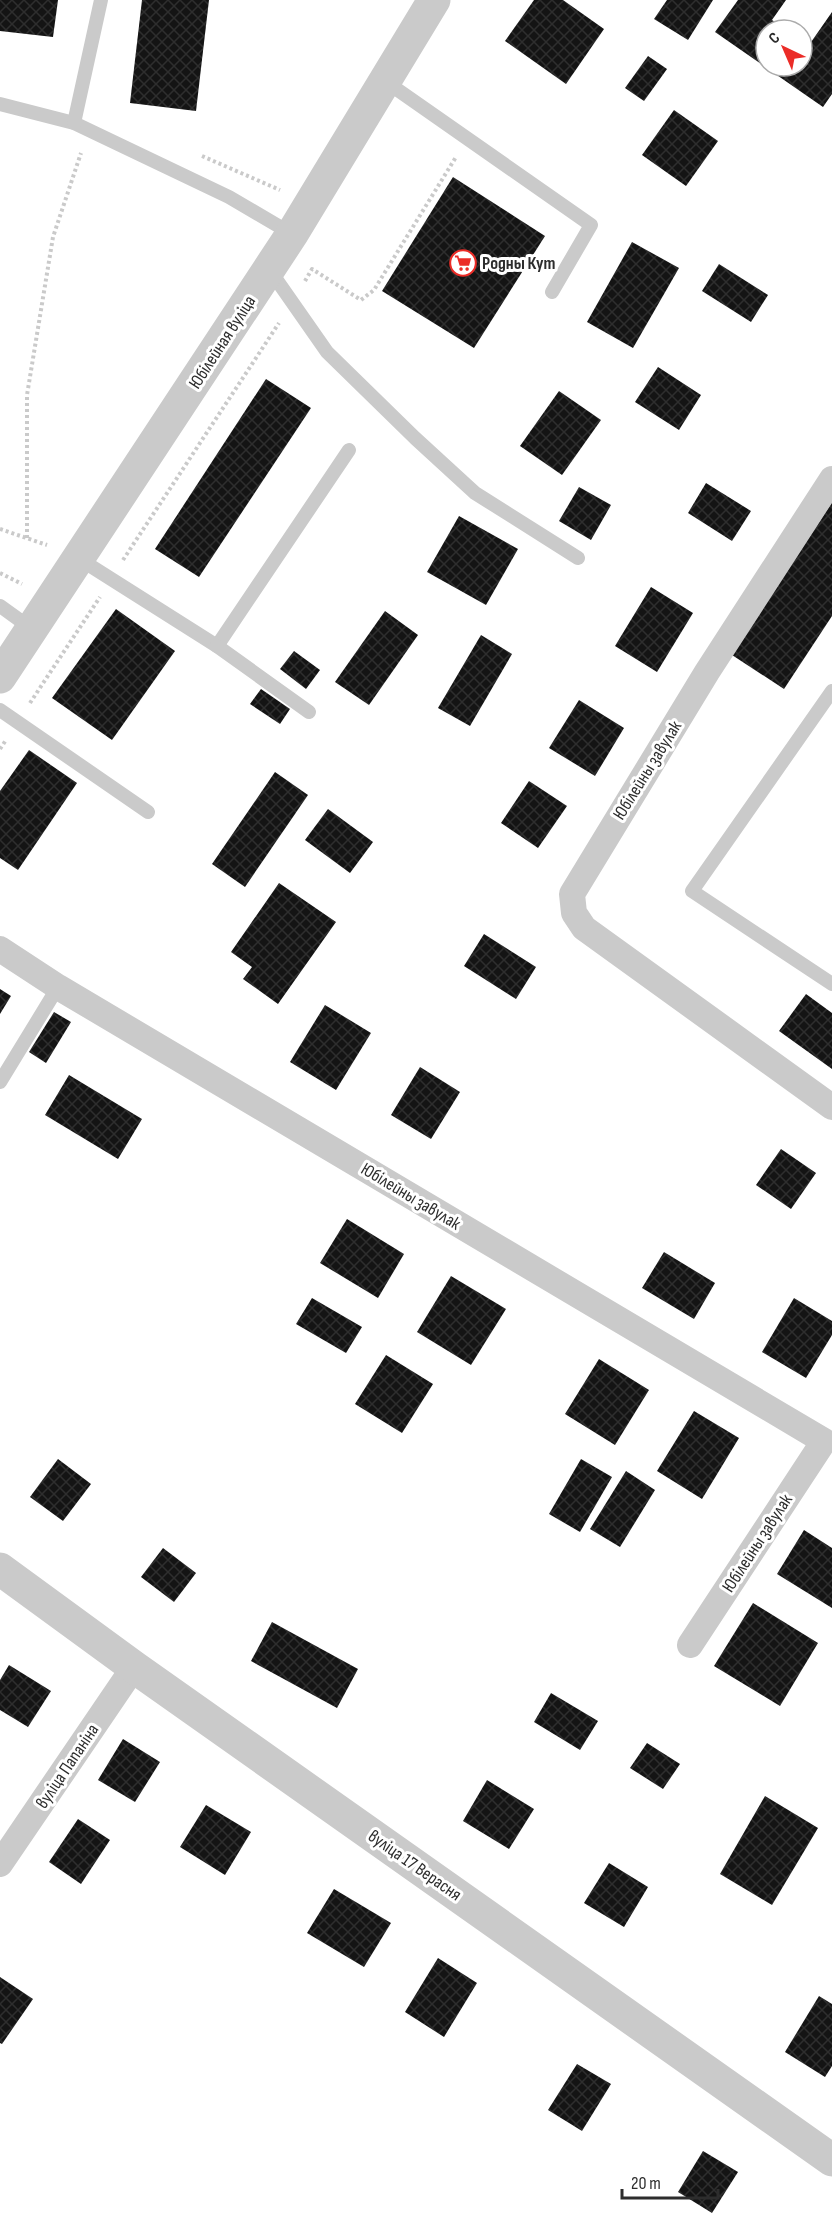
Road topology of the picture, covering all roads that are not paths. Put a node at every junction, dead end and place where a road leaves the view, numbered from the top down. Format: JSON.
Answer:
{"nodes":[{"id":1,"x":101,"y":0,"type":"edge"},
{"id":2,"x":434,"y":0,"type":"edge"},
{"id":3,"x":385,"y":81,"type":"junction"},
{"id":4,"x":0,"y":104,"type":"edge"},
{"id":5,"x":75,"y":123,"type":"junction"},
{"id":6,"x":292,"y":234,"type":"junction"},
{"id":7,"x":269,"y":269,"type":"junction"},
{"id":8,"x":552,"y":292,"type":"dead end"},
{"id":9,"x":350,"y":450,"type":"dead end"},
{"id":10,"x":832,"y":479,"type":"edge"},
{"id":11,"x":64,"y":552,"type":"junction"},
{"id":12,"x":578,"y":558,"type":"dead end"},
{"id":13,"x":0,"y":606,"type":"edge"},
{"id":14,"x":32,"y":629,"type":"junction"},
{"id":15,"x":217,"y":646,"type":"junction"},
{"id":16,"x":0,"y":677,"type":"edge"},
{"id":17,"x":832,"y":691,"type":"edge"},
{"id":18,"x":0,"y":710,"type":"edge"},
{"id":19,"x":309,"y":712,"type":"dead end"},
{"id":20,"x":148,"y":812,"type":"dead end"},
{"id":21,"x":0,"y":950,"type":"edge"},
{"id":22,"x":832,"y":984,"type":"edge"},
{"id":23,"x":58,"y":987,"type":"junction"},
{"id":24,"x":0,"y":1082,"type":"edge"},
{"id":25,"x":832,"y":1107,"type":"edge"},
{"id":26,"x":828,"y":1435,"type":"edge"},
{"id":27,"x":0,"y":1569,"type":"edge"},
{"id":28,"x":690,"y":1645,"type":"dead end"},
{"id":29,"x":134,"y":1667,"type":"junction"},
{"id":30,"x":0,"y":1864,"type":"edge"},
{"id":31,"x":832,"y":2160,"type":"edge"}],
"edges":[{"from":1,"to":5,"type":"lane"},
{"from":2,"to":3,"type":"street","name":"Юбілейная вуліца"},
{"from":3,"to":6,"type":"street","name":"Юбілейная вуліца"},
{"from":3,"to":8,"type":"lane"},
{"from":4,"to":5,"type":"lane"},
{"from":5,"to":6,"type":"lane"},
{"from":6,"to":7,"type":"street","name":"Юбілейная вуліца"},
{"from":7,"to":11,"type":"street","name":"Юбілейная вуліца"},
{"from":7,"to":12,"type":"lane"},
{"from":9,"to":15,"type":"lane"},
{"from":10,"to":25,"type":"street","name":"Юбілейны завулак"},
{"from":11,"to":14,"type":"street","name":"Юбілейная вуліца"},
{"from":11,"to":15,"type":"lane"},
{"from":13,"to":14,"type":"lane"},
{"from":14,"to":16,"type":"street","name":"Юбілейная вуліца"},
{"from":15,"to":19,"type":"lane"},
{"from":17,"to":22,"type":"lane"},
{"from":18,"to":20,"type":"lane"},
{"from":21,"to":23,"type":"street","name":"Юбілейны завулак"},
{"from":23,"to":24,"type":"lane"},
{"from":23,"to":26,"type":"street","name":"Юбілейны завулак"},
{"from":26,"to":28,"type":"street","name":"Юбілейны завулак"},
{"from":27,"to":29,"type":"street","name":"вуліца 17 Верасня"},
{"from":29,"to":30,"type":"street","name":"вуліца Папаніна"},
{"from":29,"to":31,"type":"street","name":"вуліца 17 Верасня"}]}
